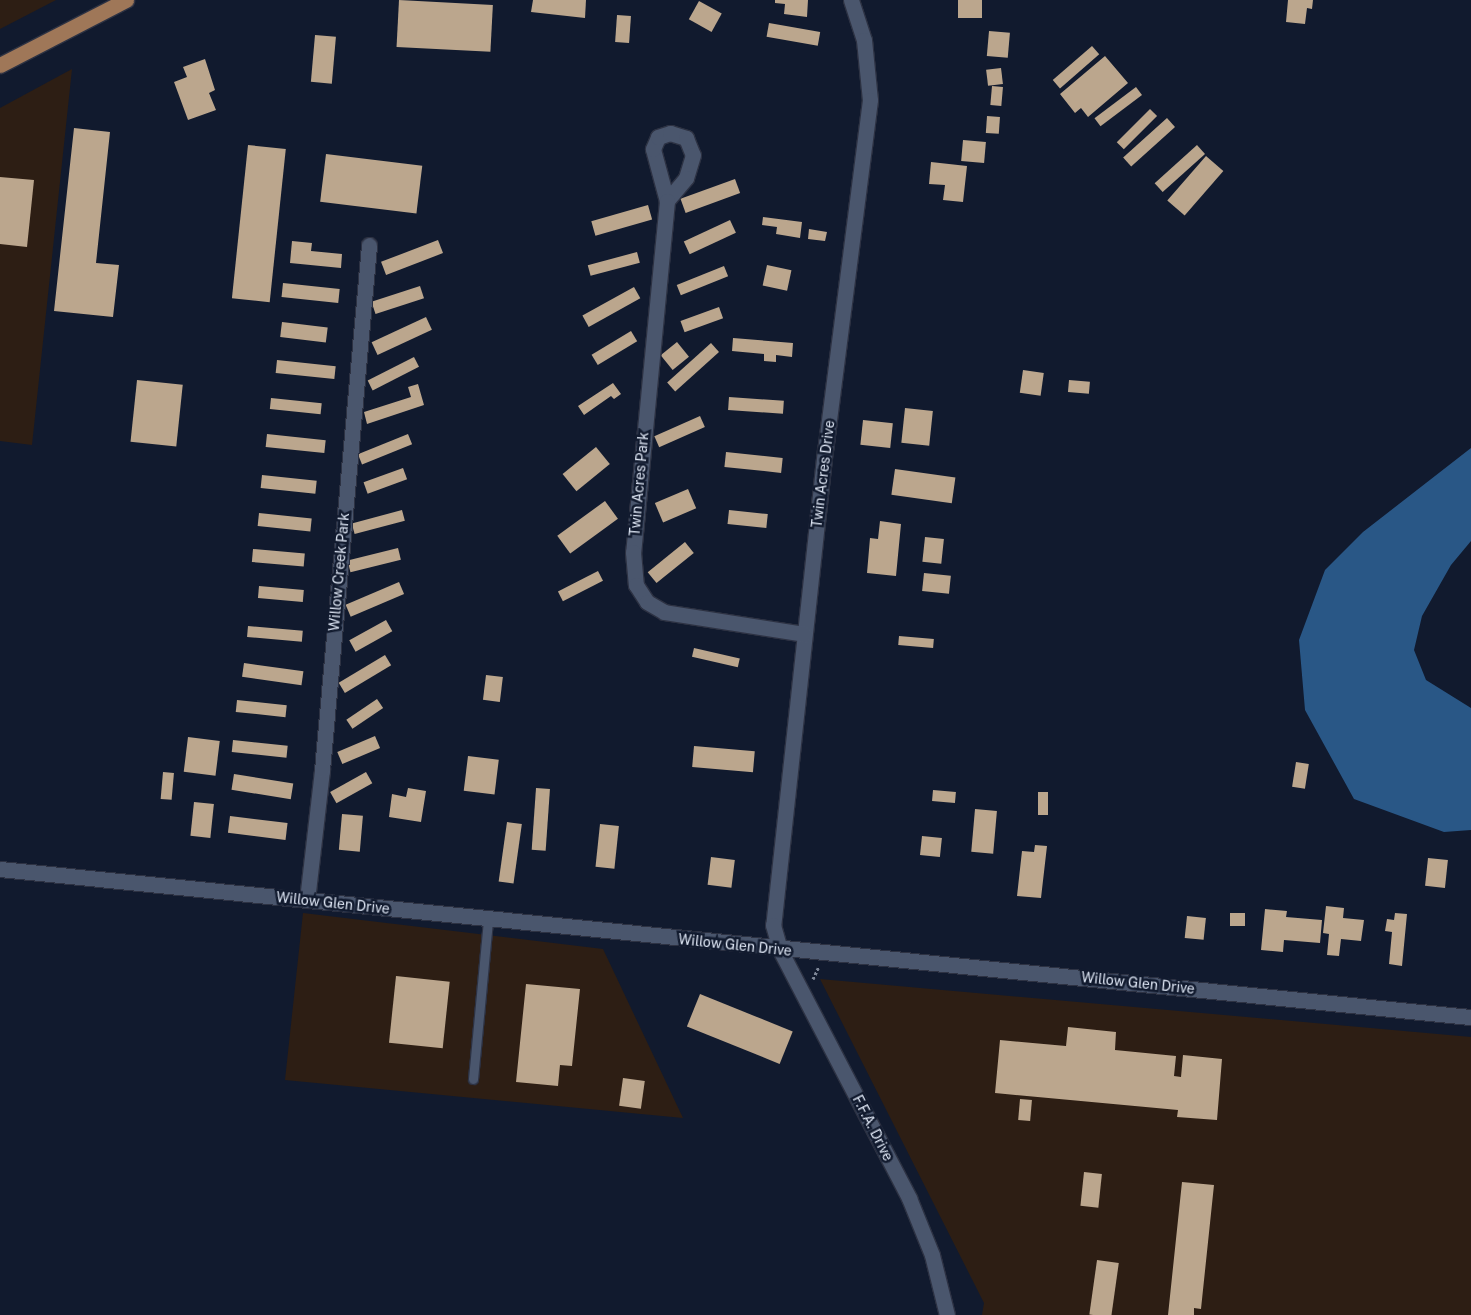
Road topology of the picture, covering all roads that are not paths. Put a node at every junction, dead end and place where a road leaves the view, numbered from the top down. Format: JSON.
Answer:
{"nodes":[{"id":1,"x":126,"y":0,"type":"edge"},
{"id":2,"x":850,"y":0,"type":"edge"},
{"id":3,"x":102,"y":6,"type":"edge"},
{"id":4,"x":0,"y":65,"type":"edge"},
{"id":5,"x":667,"y":201,"type":"dead end"},
{"id":6,"x":369,"y":245,"type":"dead end"},
{"id":7,"x":804,"y":634,"type":"junction"},
{"id":8,"x":0,"y":869,"type":"edge"},
{"id":9,"x":307,"y":900,"type":"junction"},
{"id":10,"x":488,"y":919,"type":"junction"},
{"id":11,"x":780,"y":950,"type":"junction"},
{"id":12,"x":1471,"y":1017,"type":"edge"},
{"id":13,"x":473,"y":1079,"type":"dead end"},
{"id":14,"x":947,"y":1315,"type":"edge"}],
"edges":[{"from":1,"to":3,"type":"main road"},
{"from":2,"to":7,"type":"street","name":"Twin Acres Drive"},
{"from":3,"to":4,"type":"main road"},
{"from":5,"to":7,"type":"street","name":"Twin Acres Park"},
{"from":6,"to":9,"type":"street","name":"Willow Creek Park"},
{"from":7,"to":11,"type":"street","name":"Twin Acres Drive"},
{"from":8,"to":9,"type":"street","name":"Willow Glen Drive"},
{"from":9,"to":10,"type":"street","name":"Willow Glen Drive"},
{"from":10,"to":11,"type":"street","name":"Willow Glen Drive"},
{"from":10,"to":13,"type":"lane"},
{"from":11,"to":12,"type":"street","name":"Willow Glen Drive"},
{"from":11,"to":14,"type":"street","name":"F.F.A. Drive"}]}
